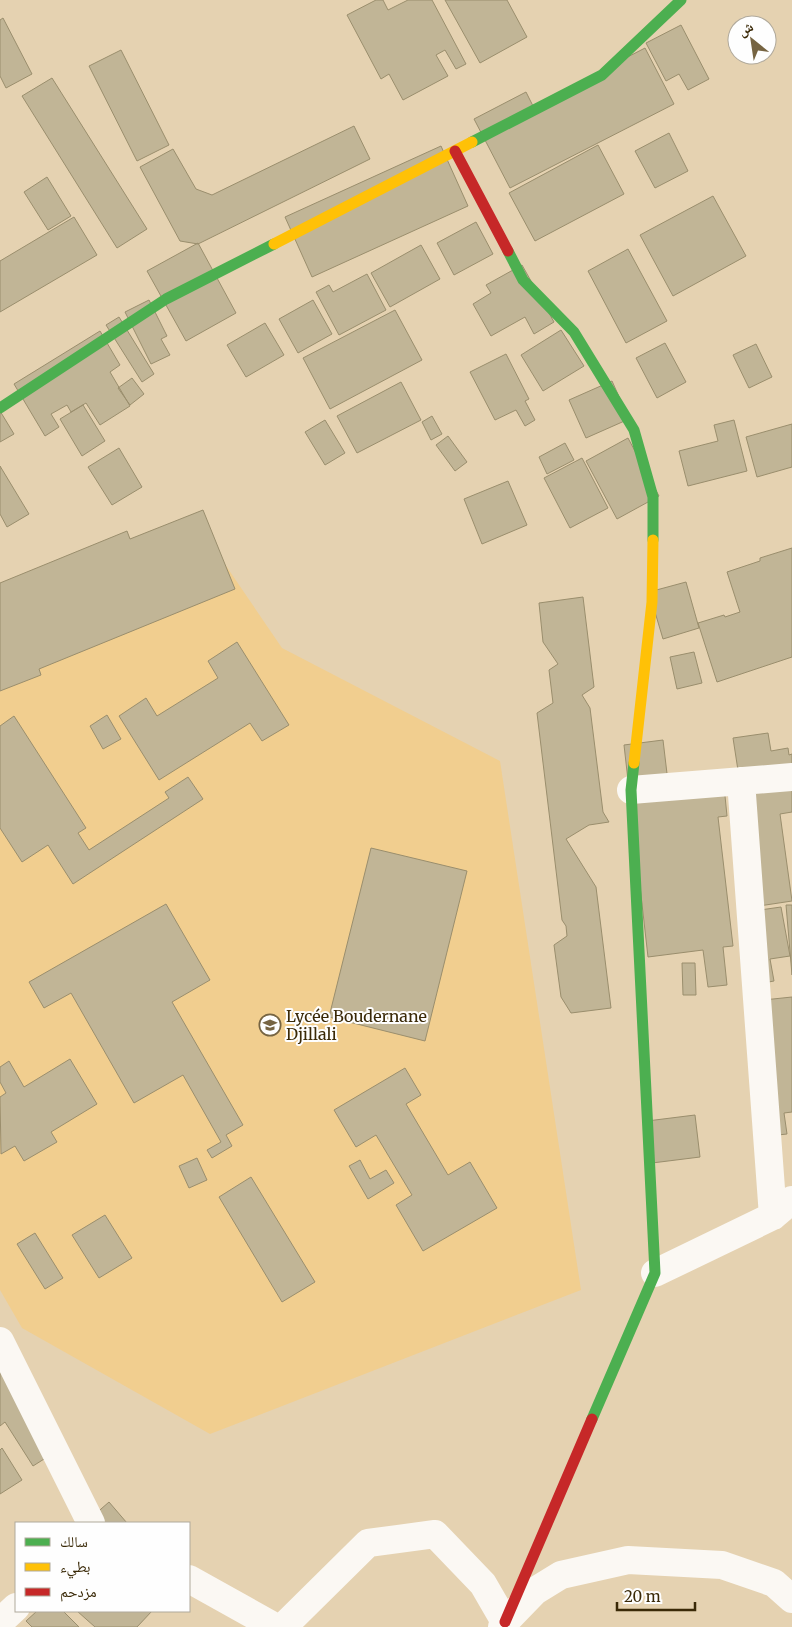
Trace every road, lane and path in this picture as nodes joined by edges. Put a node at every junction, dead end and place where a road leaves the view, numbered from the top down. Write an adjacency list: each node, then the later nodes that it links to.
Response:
1 (681, 0): 2 (street)
2 (455, 150): 3 (street); 6 (street)
3 (0, 408)
4 (792, 777): 5 (street)
5 (741, 782): 6 (street); 7 (street)
6 (631, 790): 8 (street)
7 (783, 1208): 8 (street)
8 (655, 1273): 15 (street)
9 (0, 1341): 10 (street)
10 (90, 1522)
11 (190, 1580): 16 (street)
12 (792, 1599): 15 (street)
13 (15, 1608): 14 (street)
14 (0, 1622)
15 (504, 1624): 17 (street)
16 (275, 1627)
17 (283, 1627)

